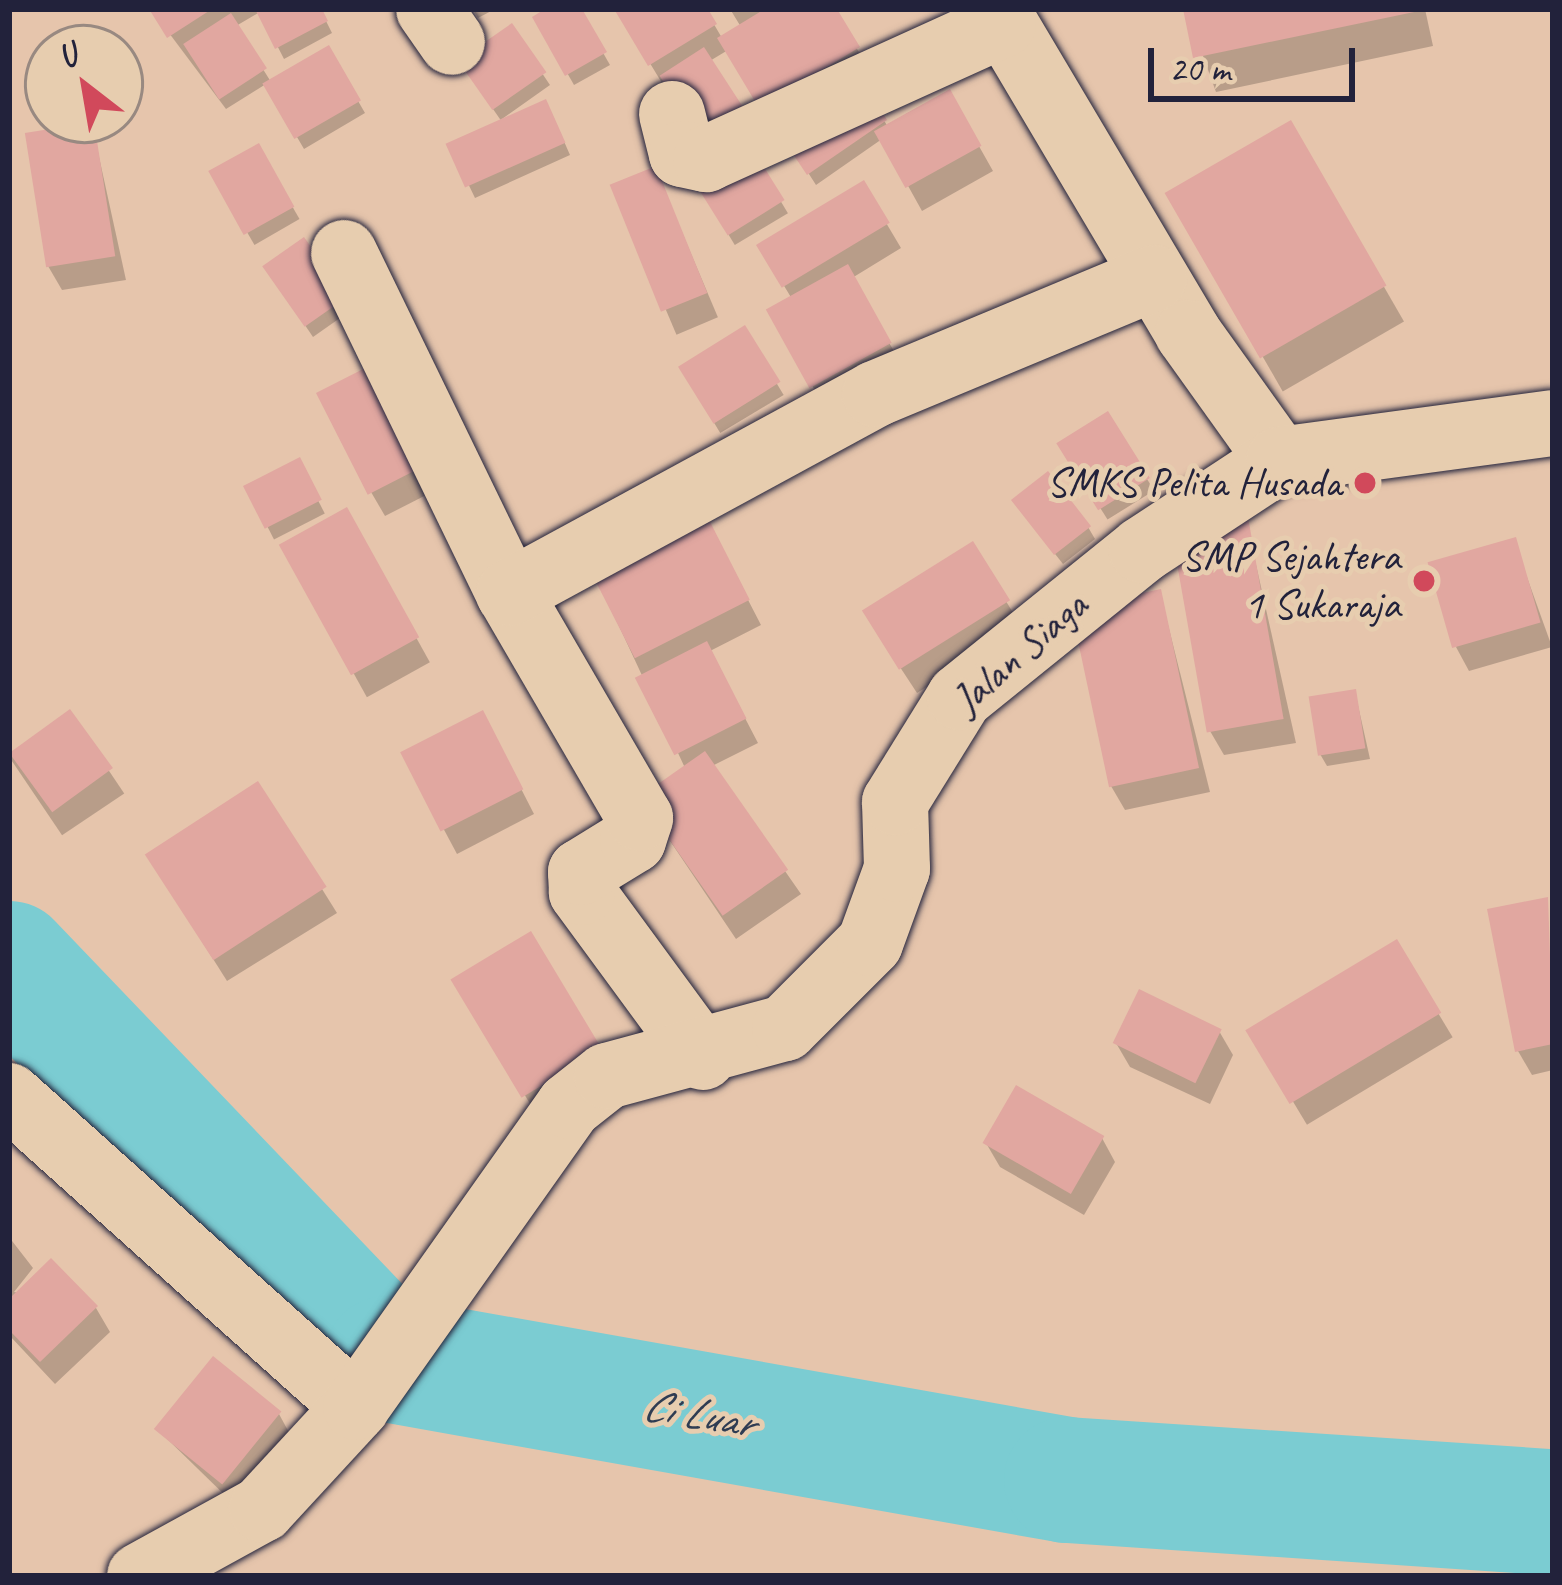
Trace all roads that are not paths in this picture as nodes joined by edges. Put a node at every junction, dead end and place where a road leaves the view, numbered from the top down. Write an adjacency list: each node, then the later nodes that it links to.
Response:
1 (999, 17): 2 (street); 4 (street)
2 (672, 114)
3 (344, 253): 7 (street)
4 (1154, 278): 6 (street); 7 (street)
5 (1553, 423): 6 (street, Jalan Siaga)
6 (1279, 460): 8 (street, Jalan Siaga)
7 (509, 592): 8 (street)
8 (703, 1057): 10 (street, Jalan Siaga)
9 (9, 1096): 10 (street)
10 (362, 1395): 11 (street, Jalan Siaga)
11 (140, 1576)

